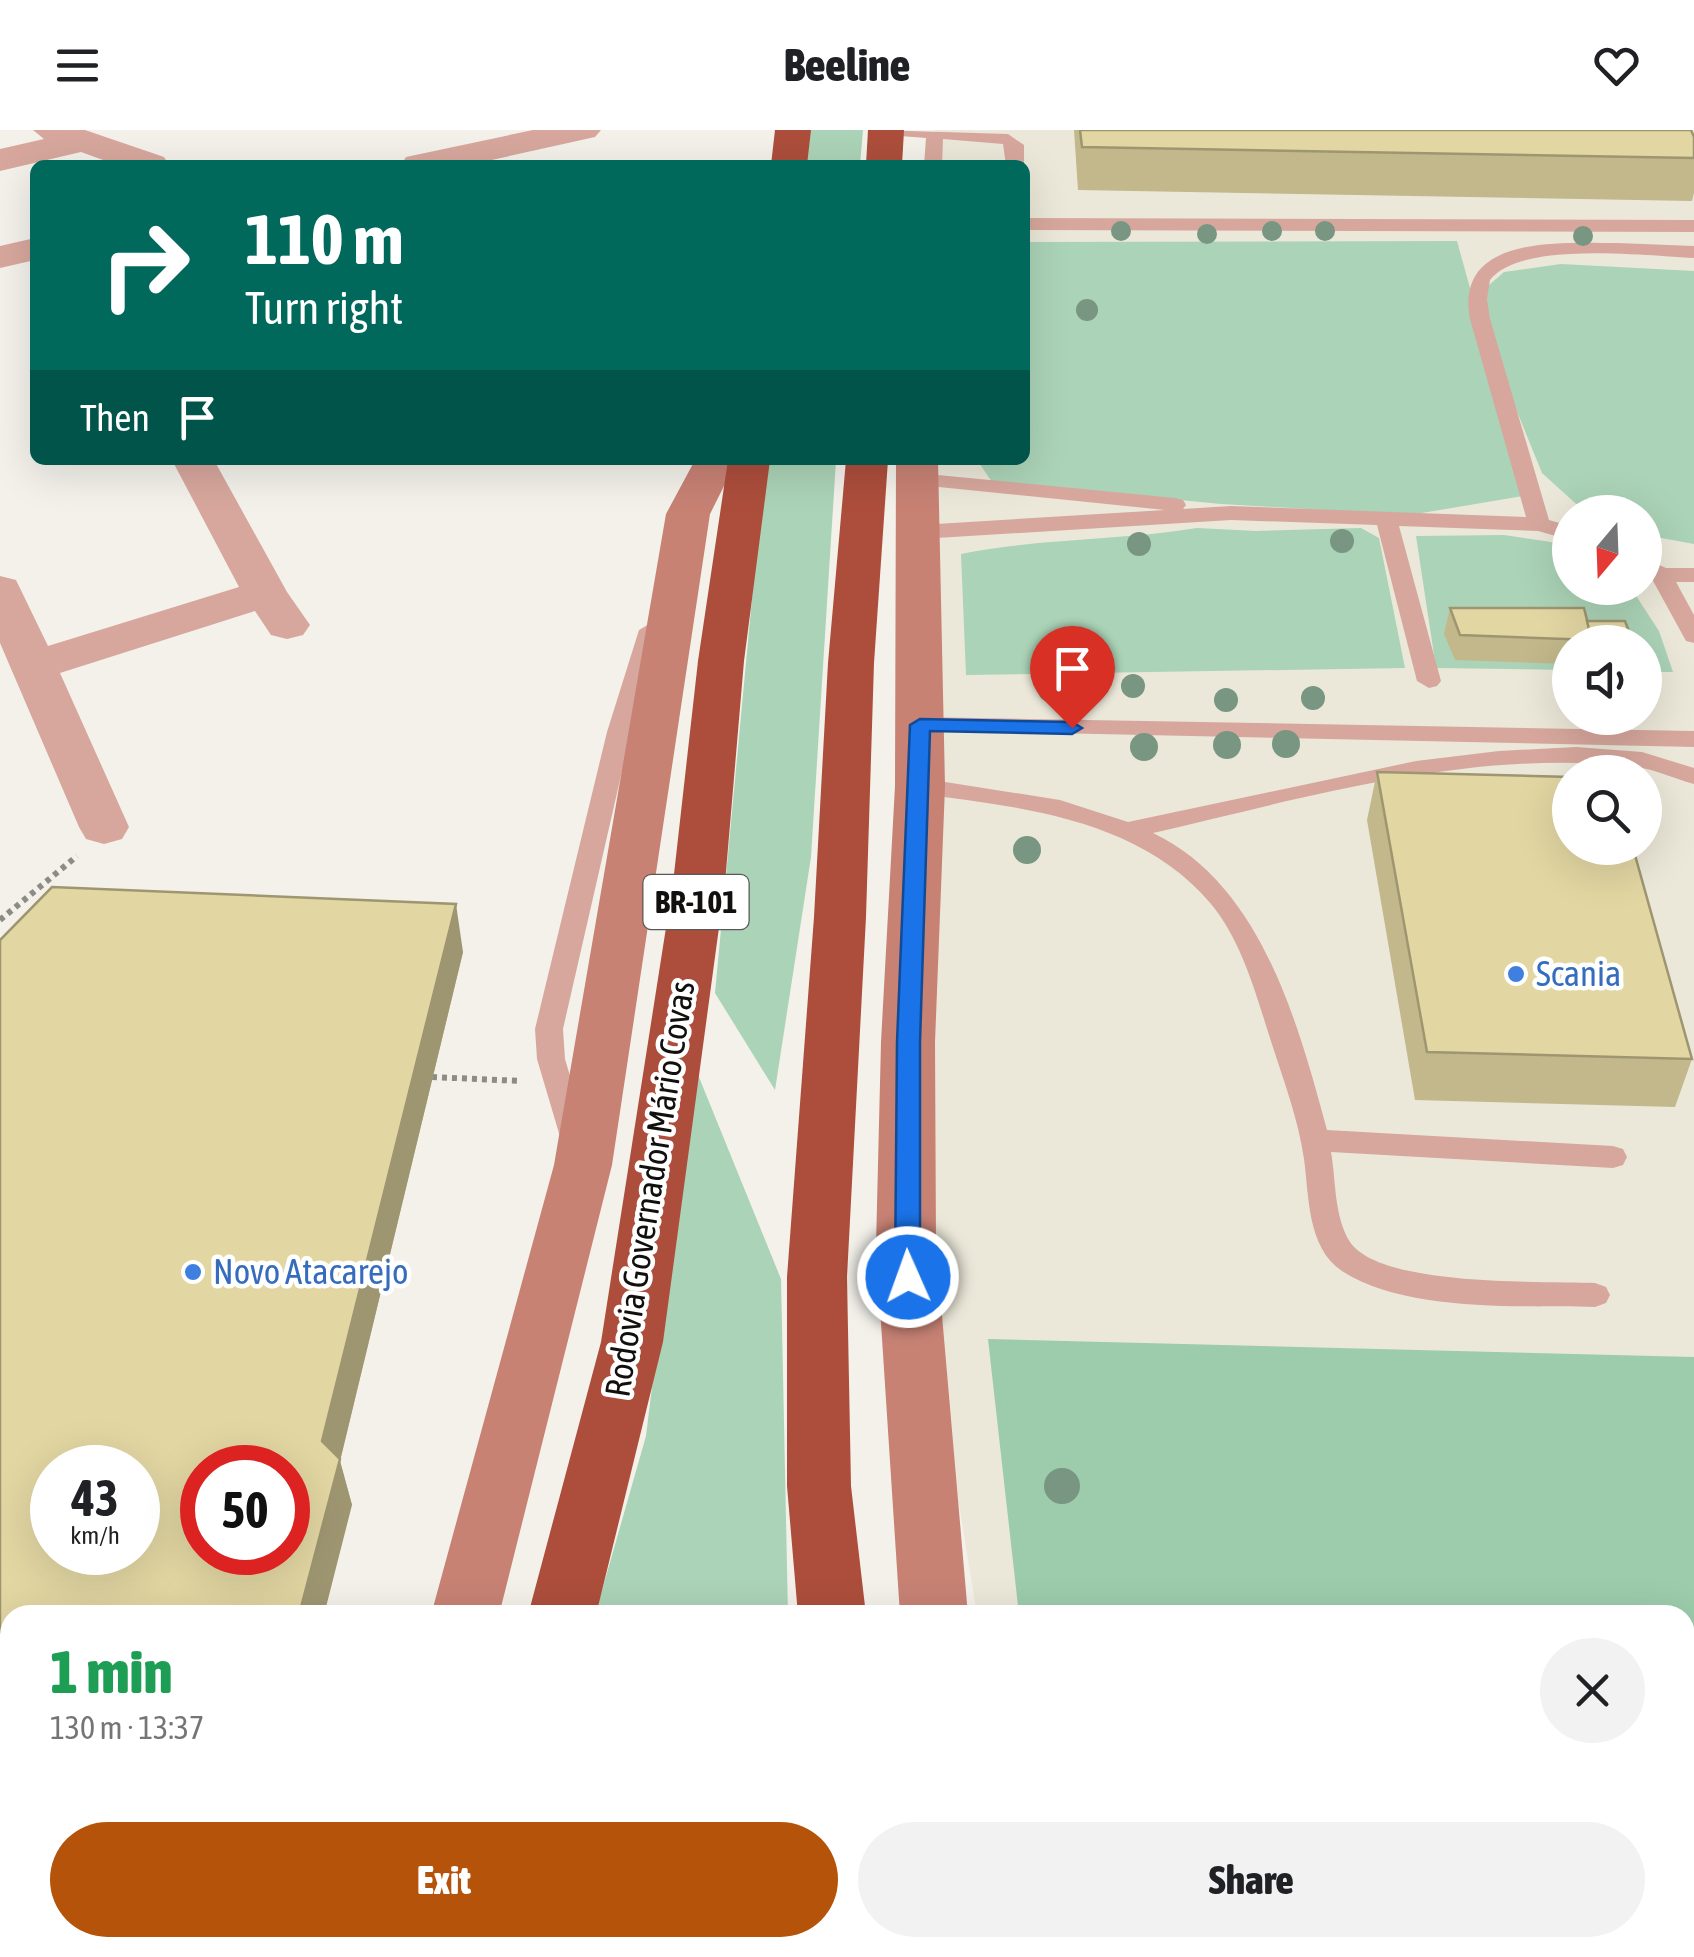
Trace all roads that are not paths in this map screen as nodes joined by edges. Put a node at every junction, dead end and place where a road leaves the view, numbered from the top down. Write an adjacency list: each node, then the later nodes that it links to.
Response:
1 (583, 130): 8 (street)
2 (793, 130): 9 (highway)
3 (886, 130): 4 (lane); 10 (highway)
4 (935, 134): 11 (lane); 12 (lane)
5 (66, 136): 6 (street); 7 (street)
6 (0, 160)
7 (136, 160)
8 (453, 160)
9 (790, 160)
10 (884, 160)
11 (934, 160)
12 (1015, 160)
13 (1030, 224): 14 (lane)
14 (1694, 226)
15 (30, 250): 17 (street)
16 (1694, 252): 25 (lane)
17 (0, 257)
18 (196, 465): 33 (street)
19 (713, 465): 23 (main road)
20 (749, 465): 45 (highway, Rodovia Governador Mário Covas / BR-101)
21 (905, 483): 22 (lane); 22 (lane); 34 (main road); 46 (highway)
22 (1231, 513): 24 (lane)
23 (688, 514): 42 (main road); 42 (lane)
24 (1386, 517): 25 (lane); 32 (lane)
25 (1539, 524): 26 (lane)
26 (1552, 528)
27 (1662, 571): 28 (lane)
28 (1694, 575)
29 (1662, 584): 31 (lane)
30 (0, 590): 33 (street)
31 (1694, 636)
32 (1429, 682)
33 (24, 685): 38 (street)
34 (920, 725): 35 (lane); 37 (main road)
35 (1694, 739)
36 (1694, 776): 39 (lane)
37 (920, 786): 39 (lane); 47 (main road)
38 (104, 827)
39 (1128, 830): 40 (lane)
40 (1315, 1140): 41 (lane); 43 (lane)
41 (1613, 1157)
42 (583, 1164): 44 (main road)
43 (1595, 1295)
44 (468, 1605)
45 (565, 1605)
46 (831, 1605)
47 (933, 1605)

